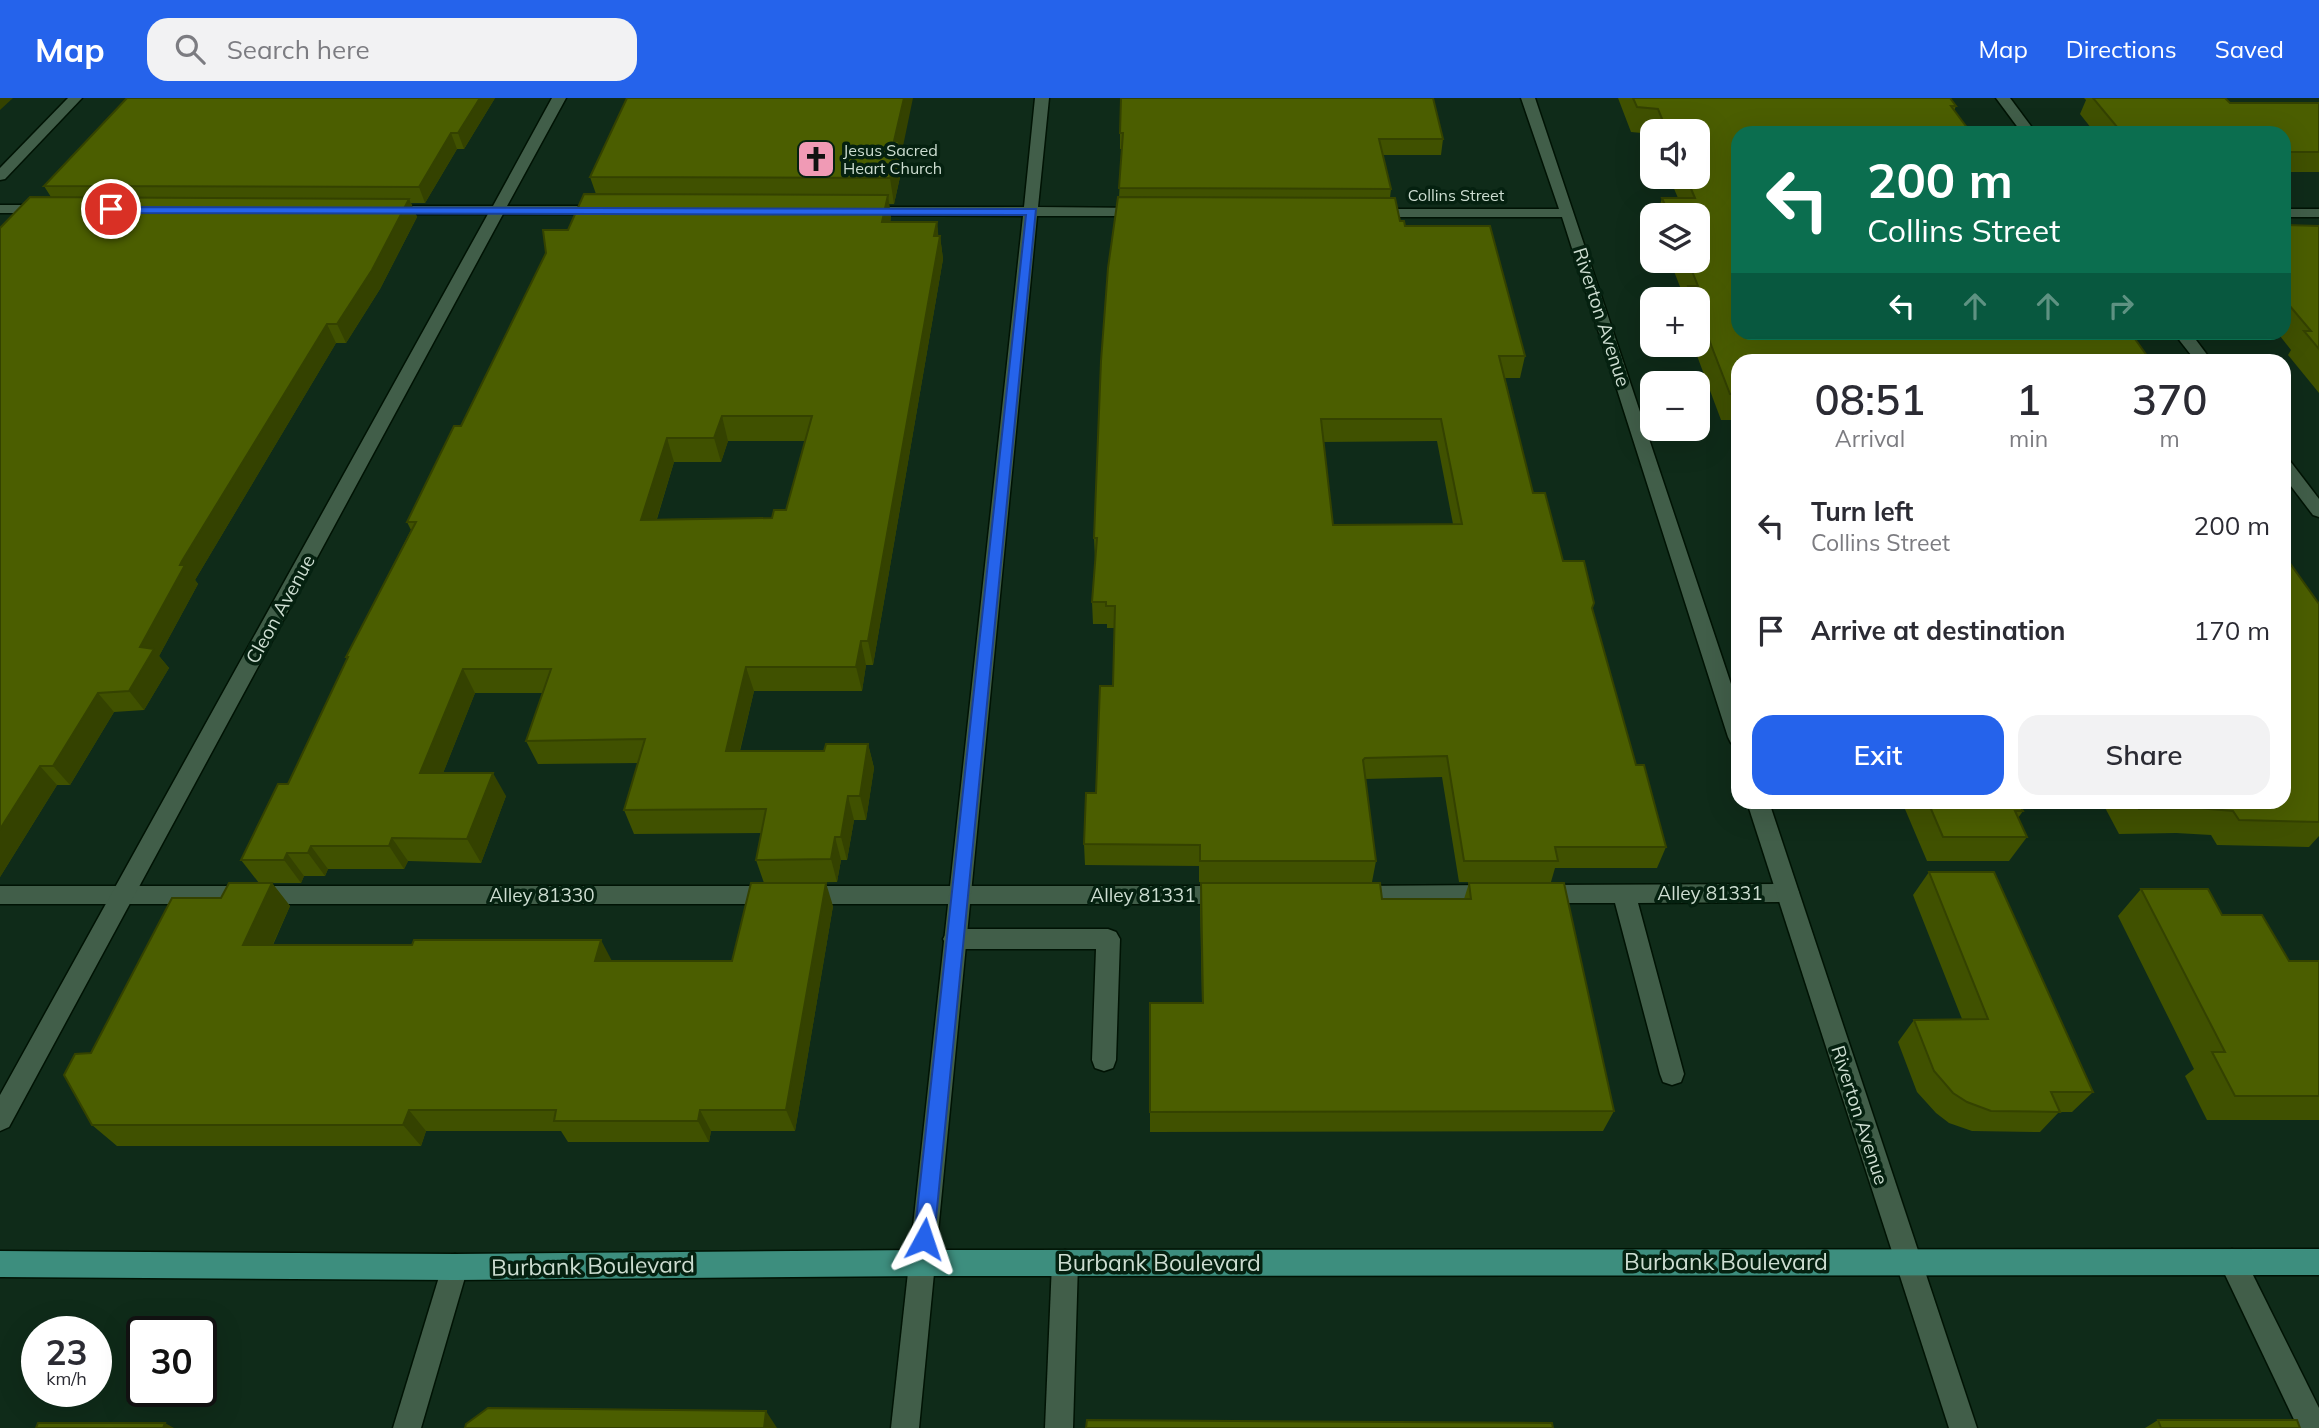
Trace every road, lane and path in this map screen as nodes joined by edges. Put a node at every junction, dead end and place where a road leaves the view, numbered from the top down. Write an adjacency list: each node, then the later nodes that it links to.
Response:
1 (75, 98): 7 (street)
2 (559, 98): 11 (street, Cleon Avenue)
3 (1042, 98): 14 (street)
4 (1528, 98): 17 (street, Riverton Avenue)
5 (2003, 98): 6 (street)
6 (2024, 126)
7 (0, 176)
8 (0, 209): 9 (street)
9 (69, 209)
10 (374, 210): 11 (street)
11 (498, 210): 12 (street); 27 (street, Cleon Avenue)
12 (621, 210)
13 (854, 211): 14 (street)
14 (1032, 212): 15 (street); 32 (street)
15 (1156, 212)
16 (1362, 212): 17 (street, Collins Street)
17 (1568, 213): 24 (street, Riverton Avenue)
18 (2291, 213): 19 (street)
19 (2319, 213)
20 (2187, 340): 21 (street)
21 (2198, 354)
22 (2291, 475): 23 (street)
23 (2319, 511)
24 (1731, 715)
25 (1760, 809): 26 (street, Riverton Avenue)
26 (1788, 893): 28 (street, Alley 81331); 37 (street, Riverton Avenue)
27 (124, 894): 29 (street, Alley 81330); 32 (street, Alley 81330); 36 (street, Cleon Avenue)
28 (1624, 894): 31 (street, Alley 81331); 35 (street)
29 (0, 895)
30 (1250, 895): 32 (street, Alley 81331)
31 (1333, 895)
32 (959, 896): 33 (street)
33 (955, 939): 34 (street); 40 (street)
34 (1104, 1060)
35 (1672, 1074)
36 (0, 1119)
37 (1907, 1261): 38 (main road, Burbank Boulevard); 41 (main road, Burbank Boulevard); 48 (street, Riverton Avenue)
38 (2232, 1262): 39 (main road, Burbank Boulevard); 44 (street)
39 (2319, 1262)
40 (922, 1263): 41 (main road, Burbank Boulevard); 43 (main road, Burbank Boulevard); 46 (street)
41 (1065, 1263): 47 (street)
42 (0, 1264): 43 (main road, Burbank Boulevard)
43 (455, 1267): 45 (street)
44 (2310, 1421)
45 (407, 1428)
46 (905, 1428)
47 (1059, 1428)
48 (1963, 1428)

